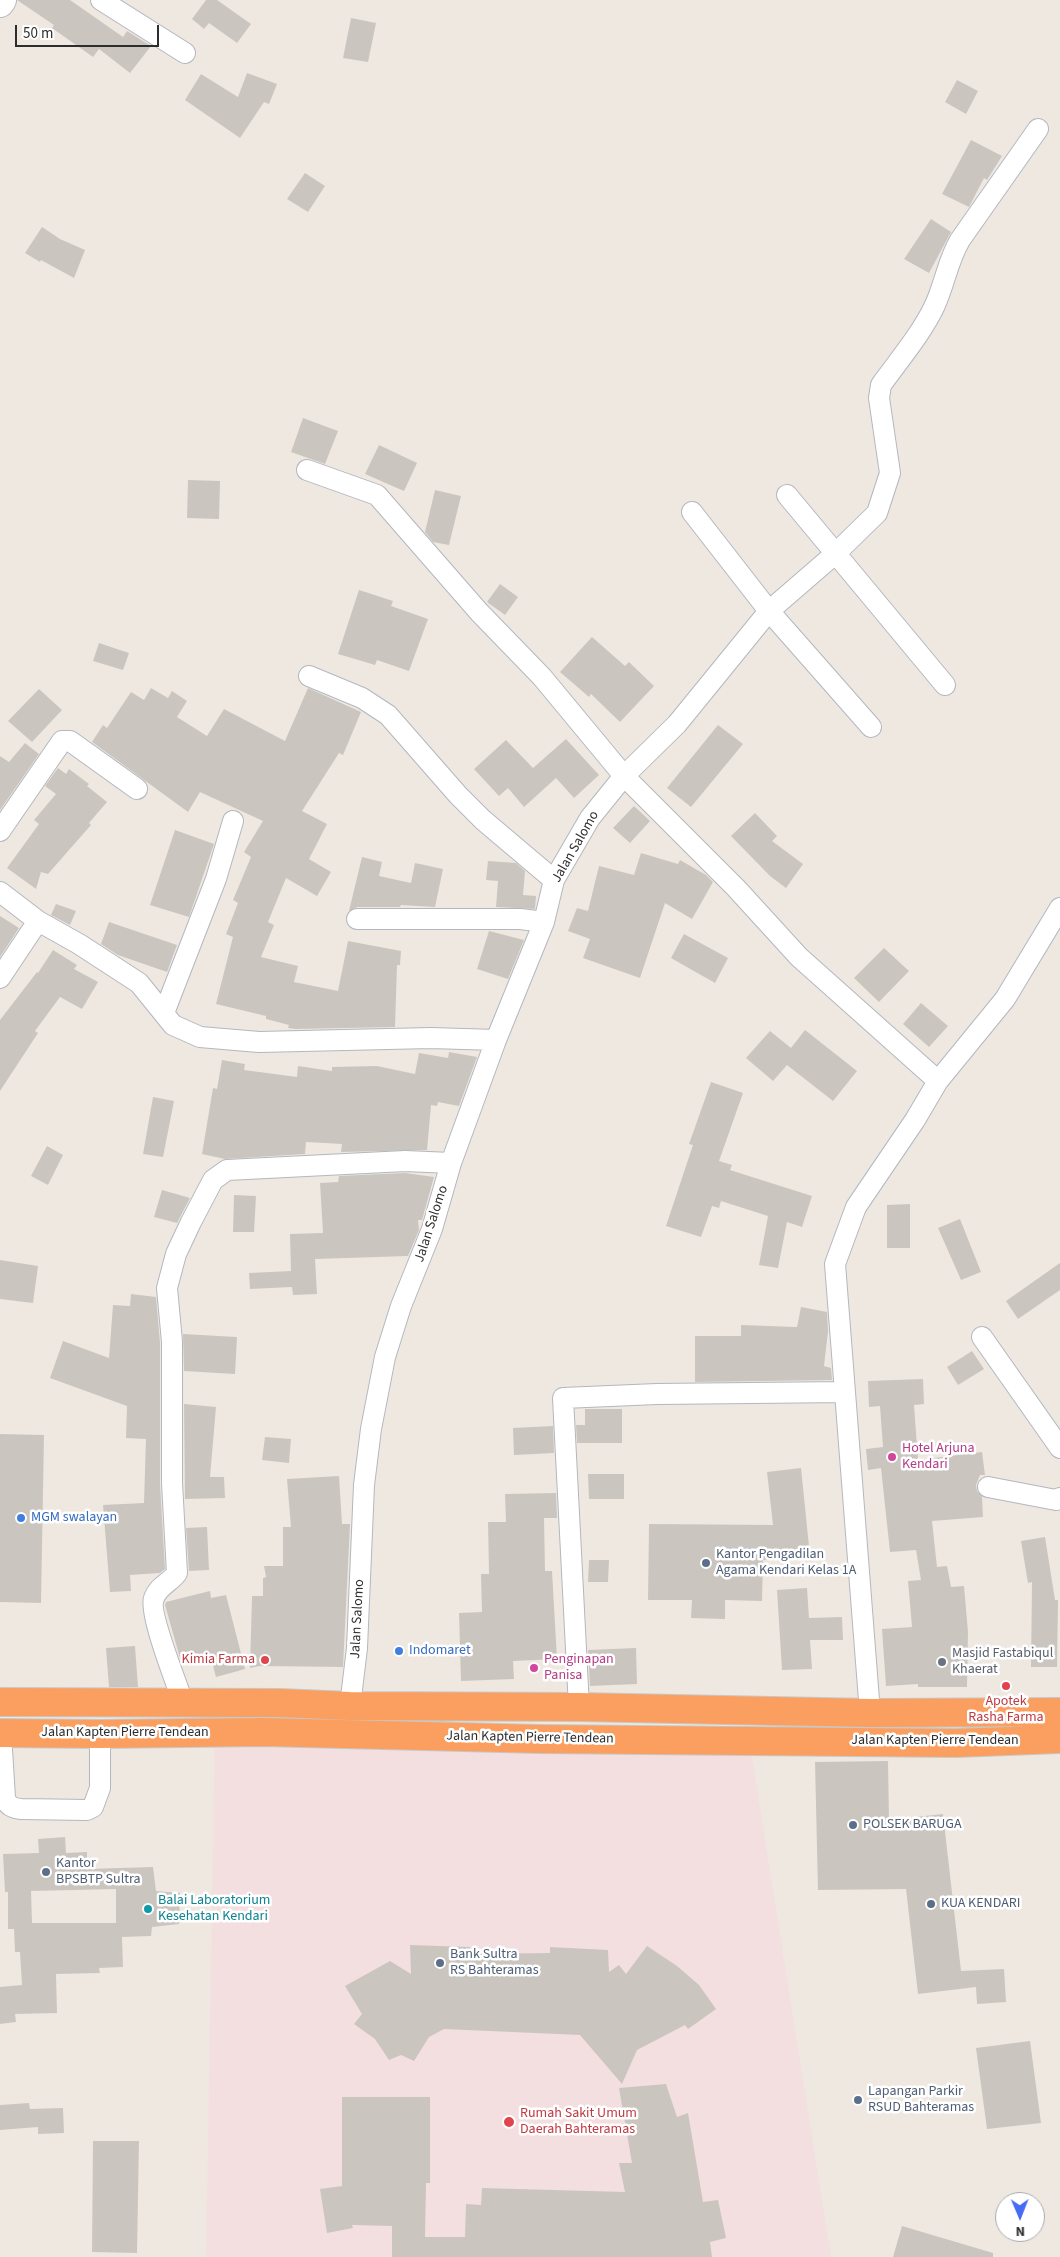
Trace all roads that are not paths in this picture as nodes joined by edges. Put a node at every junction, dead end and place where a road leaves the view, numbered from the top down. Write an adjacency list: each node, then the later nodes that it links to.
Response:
1 (2, 0): 3 (main road)
2 (101, 0): 4 (street)
3 (0, 3)
4 (185, 52)
5 (1038, 129): 9 (street, Jalan Salomo)
6 (308, 470): 14 (street)
7 (787, 495): 9 (street)
8 (692, 512): 10 (street)
9 (836, 553): 10 (street, Jalan Salomo); 12 (street)
10 (769, 611): 13 (street); 14 (street, Jalan Salomo)
11 (309, 676): 18 (street)
12 (945, 685)
13 (870, 726)
14 (624, 776): 18 (street, Jalan Salomo); 27 (street)
15 (137, 789): 17 (street)
16 (233, 821): 25 (street)
17 (0, 831)
18 (554, 880): 23 (street, Jalan Salomo)
19 (0, 892): 22 (street)
20 (1060, 908): 27 (street)
21 (357, 919): 23 (street)
22 (38, 921): 24 (street); 25 (street)
23 (544, 922): 26 (street, Jalan Salomo)
24 (0, 978)
25 (164, 1013): 26 (street)
26 (496, 1040): 28 (street, Jalan Salomo)
27 (938, 1081): 30 (street)
28 (451, 1163): 35 (street); 37 (street, Jalan Salomo)
29 (982, 1337): 31 (street)
30 (845, 1392): 38 (street); 41 (street)
31 (1060, 1448)
32 (988, 1487): 33 (street)
33 (1060, 1498)
34 (0, 1702): 35 (highway, Jalan Kapten Pierre Tendean)
35 (183, 1702): 36 (highway, Jalan Kapten Pierre Tendean)
36 (262, 1703): 37 (highway, Jalan Kapten Pierre Tendean); 42 (highway)
37 (350, 1706): 38 (highway, Jalan Kapten Pierre Tendean)
38 (579, 1707): 39 (highway, Jalan Kapten Pierre Tendean)
39 (712, 1709): 41 (highway, Jalan Kapten Pierre Tendean); 46 (highway)
40 (1060, 1712): 41 (highway, Jalan Kapten Pierre Tendean)
41 (870, 1713)
42 (264, 1732): 44 (highway, Jalan Kapten Pierre Tendean); 46 (highway, Jalan Kapten Pierre Tendean)
43 (1, 1733): 44 (highway, Jalan Kapten Pierre Tendean); 44 (street)
44 (100, 1734)
45 (1060, 1739): 46 (highway, Jalan Kapten Pierre Tendean)
46 (716, 1741)

